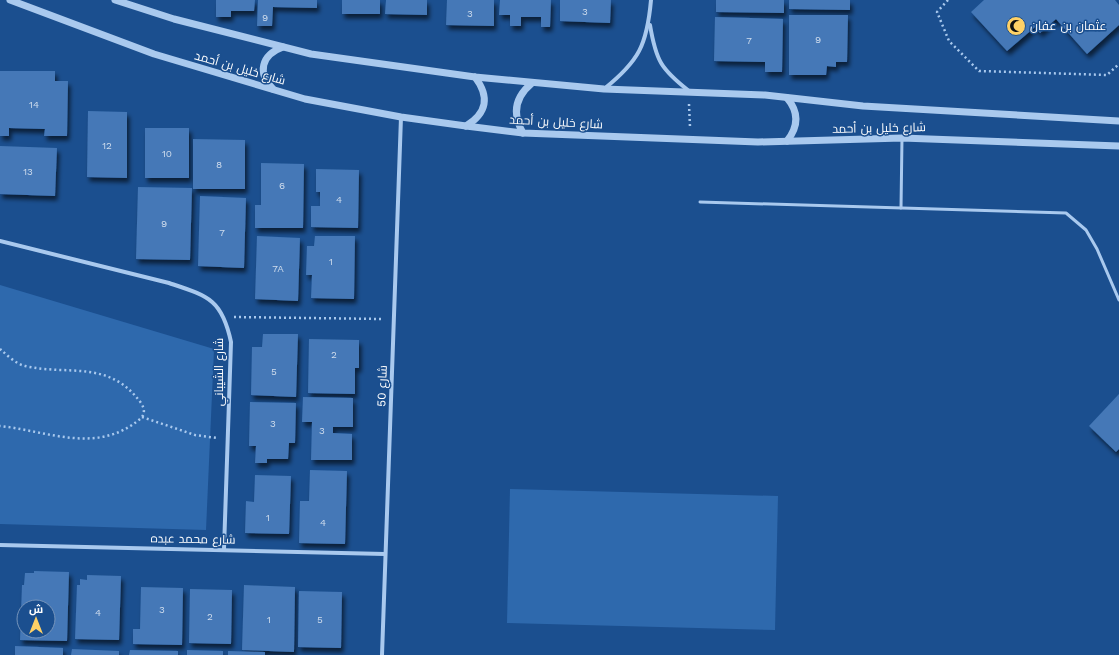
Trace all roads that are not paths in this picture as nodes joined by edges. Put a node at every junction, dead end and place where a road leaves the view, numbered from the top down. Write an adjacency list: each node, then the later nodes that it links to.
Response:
1 (10, 0): 8 (street, شارع خليل بن أحمد)
2 (115, 0): 5 (street, شارع خليل بن أحمد)
3 (651, 0): 4 (street)
4 (649, 23): 9 (street); 10 (street)
5 (283, 47): 6 (street, شارع خليل بن أحمد); 8 (street)
6 (475, 77): 7 (street, شارع خليل بن أحمد); 14 (street)
7 (532, 83): 9 (street, شارع خليل بن أحمد); 15 (street)
8 (273, 89): 12 (street, شارع خليل بن أحمد)
9 (604, 89): 10 (street, شارع خليل بن أحمد)
10 (689, 91): 11 (street, شارع خليل بن أحمد)
11 (787, 98): 13 (street, شارع خليل بن أحمد); 17 (street)
12 (401, 117): 14 (street, شارع خليل بن أحمد); 25 (street, شارع 50)
13 (1119, 121)
14 (466, 126): 15 (street, شارع خليل بن أحمد)
15 (523, 133): 17 (street, شارع خليل بن أحمد)
16 (902, 138): 17 (street, شارع خليل بن أحمد); 18 (street, شارع خليل بن أحمد); 20 (lane)
17 (787, 141)
18 (1119, 146)
19 (700, 202): 20 (lane)
20 (901, 208): 22 (lane)
21 (0, 241): 24 (street, شارع الشيباني)
22 (1119, 300)
23 (0, 545): 24 (street, شارع محمد عبده)
24 (224, 549): 25 (street, شارع محمد عبده)
25 (385, 554): 26 (street, شارع 50)
26 (382, 655)

